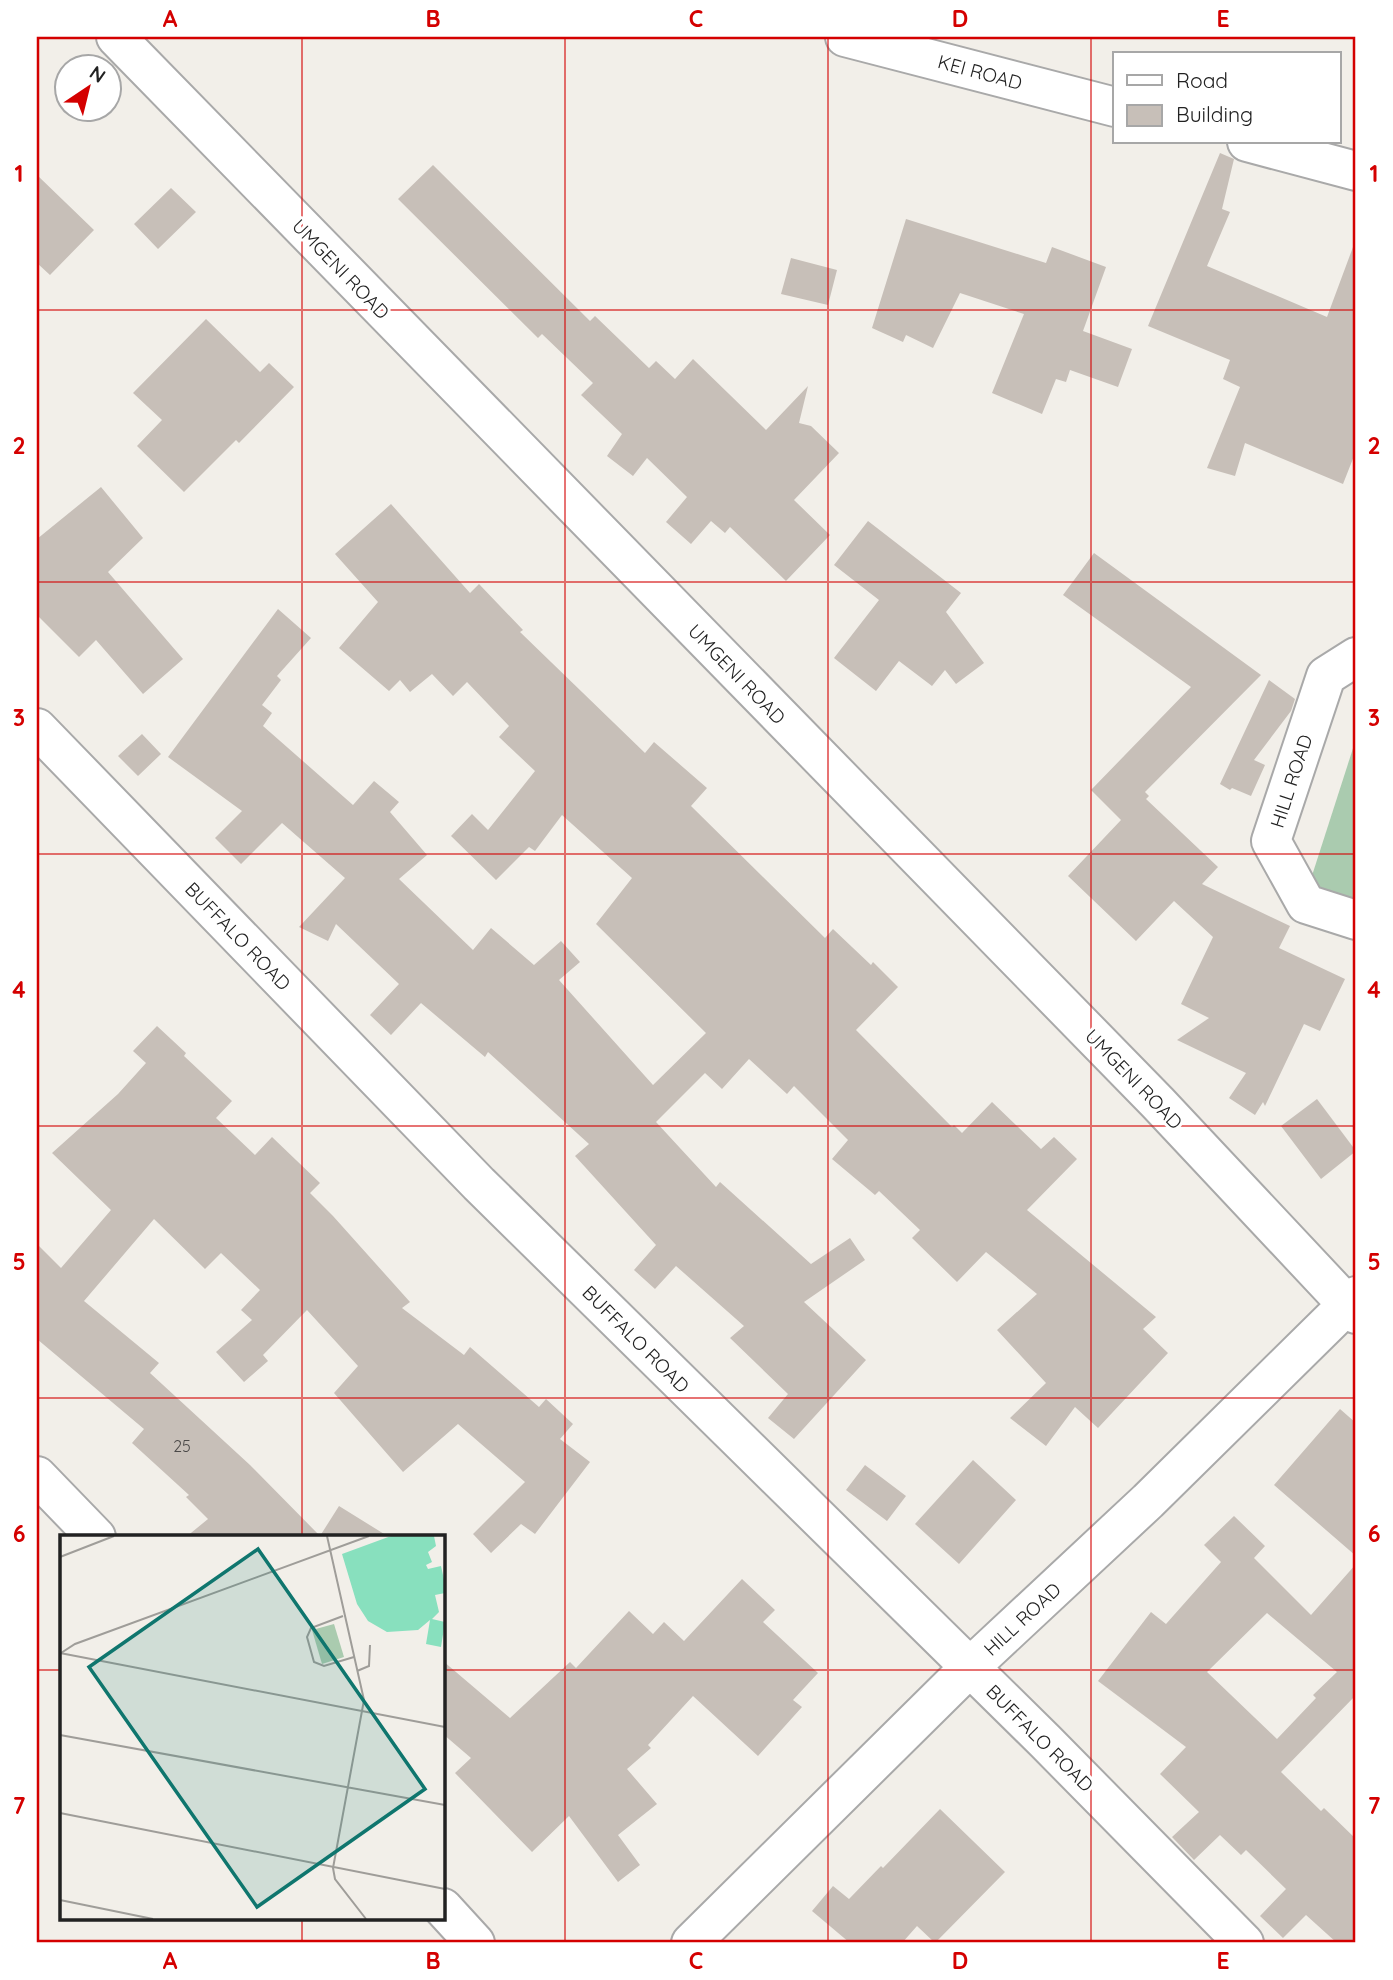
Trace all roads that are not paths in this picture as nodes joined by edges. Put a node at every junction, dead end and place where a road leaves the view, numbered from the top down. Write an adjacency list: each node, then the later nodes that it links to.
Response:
1 (116, 37): 9 (street, UMGENI ROAD)
2 (845, 37): 3 (street, KEI ROAD)
3 (1113, 106)
4 (1255, 144): 5 (street)
5 (1356, 171)
6 (1356, 657): 8 (street, HILL ROAD)
7 (37, 728): 12 (street, BUFFALO ROAD)
8 (1356, 920)
9 (1353, 1305): 12 (street, HILL ROAD)
10 (37, 1476): 11 (street)
11 (94, 1535)
12 (970, 1668): 15 (street, HILL ROAD); 16 (street, BUFFALO ROAD)
13 (444, 1909): 14 (street)
14 (475, 1943)
15 (691, 1943)
16 (1244, 1943)

